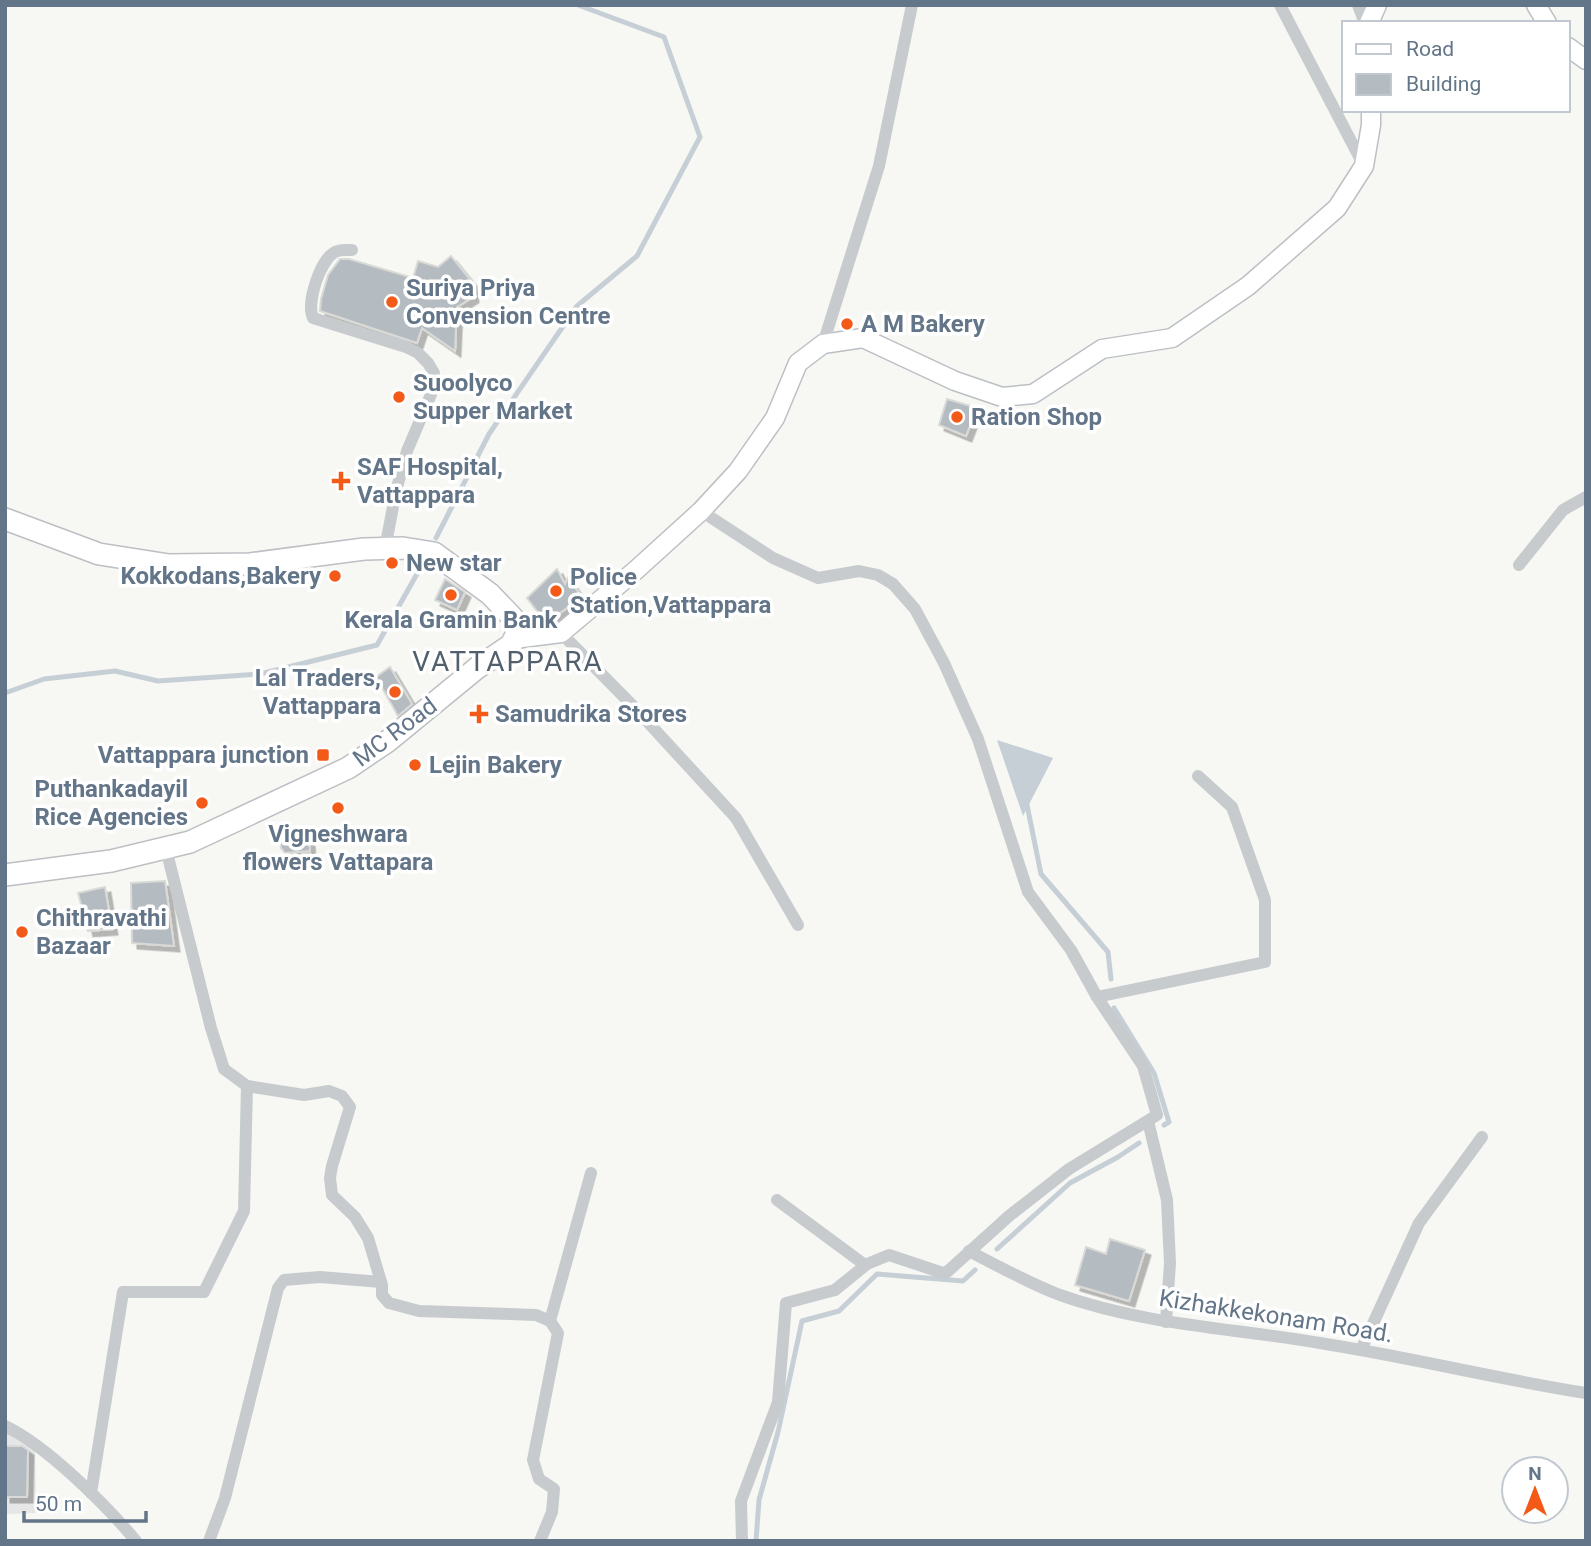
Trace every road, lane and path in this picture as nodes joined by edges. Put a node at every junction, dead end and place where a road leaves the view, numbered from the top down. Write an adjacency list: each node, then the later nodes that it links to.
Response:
1 (912, 5): 14 (street)
2 (1280, 5): 12 (street)
3 (1358, 5): 6 (street)
4 (1377, 5): 7 (main road)
5 (1536, 5): 8 (main road)
6 (1366, 21)
7 (1368, 21)
8 (1546, 21)
9 (1570, 48): 10 (main road)
10 (1586, 60)
11 (1371, 112): 12 (main road)
12 (1364, 166): 14 (main road)
13 (352, 250): 18 (street)
14 (823, 344): 16 (main road)
15 (1586, 497): 19 (street)
16 (701, 511): 20 (main road); 26 (street)
17 (5, 519): 18 (main road)
18 (385, 549): 21 (main road)
19 (1519, 565)
20 (561, 633): 21 (main road); 25 (street)
21 (514, 639): 23 (main road, MC Road)
22 (1198, 776): 26 (street)
23 (166, 849): 24 (main road, MC Road); 27 (street)
24 (5, 875)
25 (798, 925)
26 (1097, 997): 28 (street)
27 (247, 1086): 34 (street); 40 (street)
28 (1149, 1121): 32 (street); 36 (street)
29 (1482, 1137): 37 (street)
30 (591, 1173): 35 (street)
31 (777, 1200): 33 (street)
32 (969, 1251): 33 (street); 36 (street, Kizhakkekonam Road.)
33 (865, 1265): 44 (street)
34 (381, 1282): 35 (street); 42 (street)
35 (550, 1321): 43 (street)
36 (1166, 1322): 37 (street, Kizhakkekonam Road.)
37 (1361, 1350): 38 (street, Kizhakkekonam Road.)
38 (1586, 1393)
39 (5, 1426): 40 (street)
40 (91, 1493): 41 (street)
41 (136, 1541)
42 (209, 1541)
43 (540, 1541)
44 (742, 1541)

